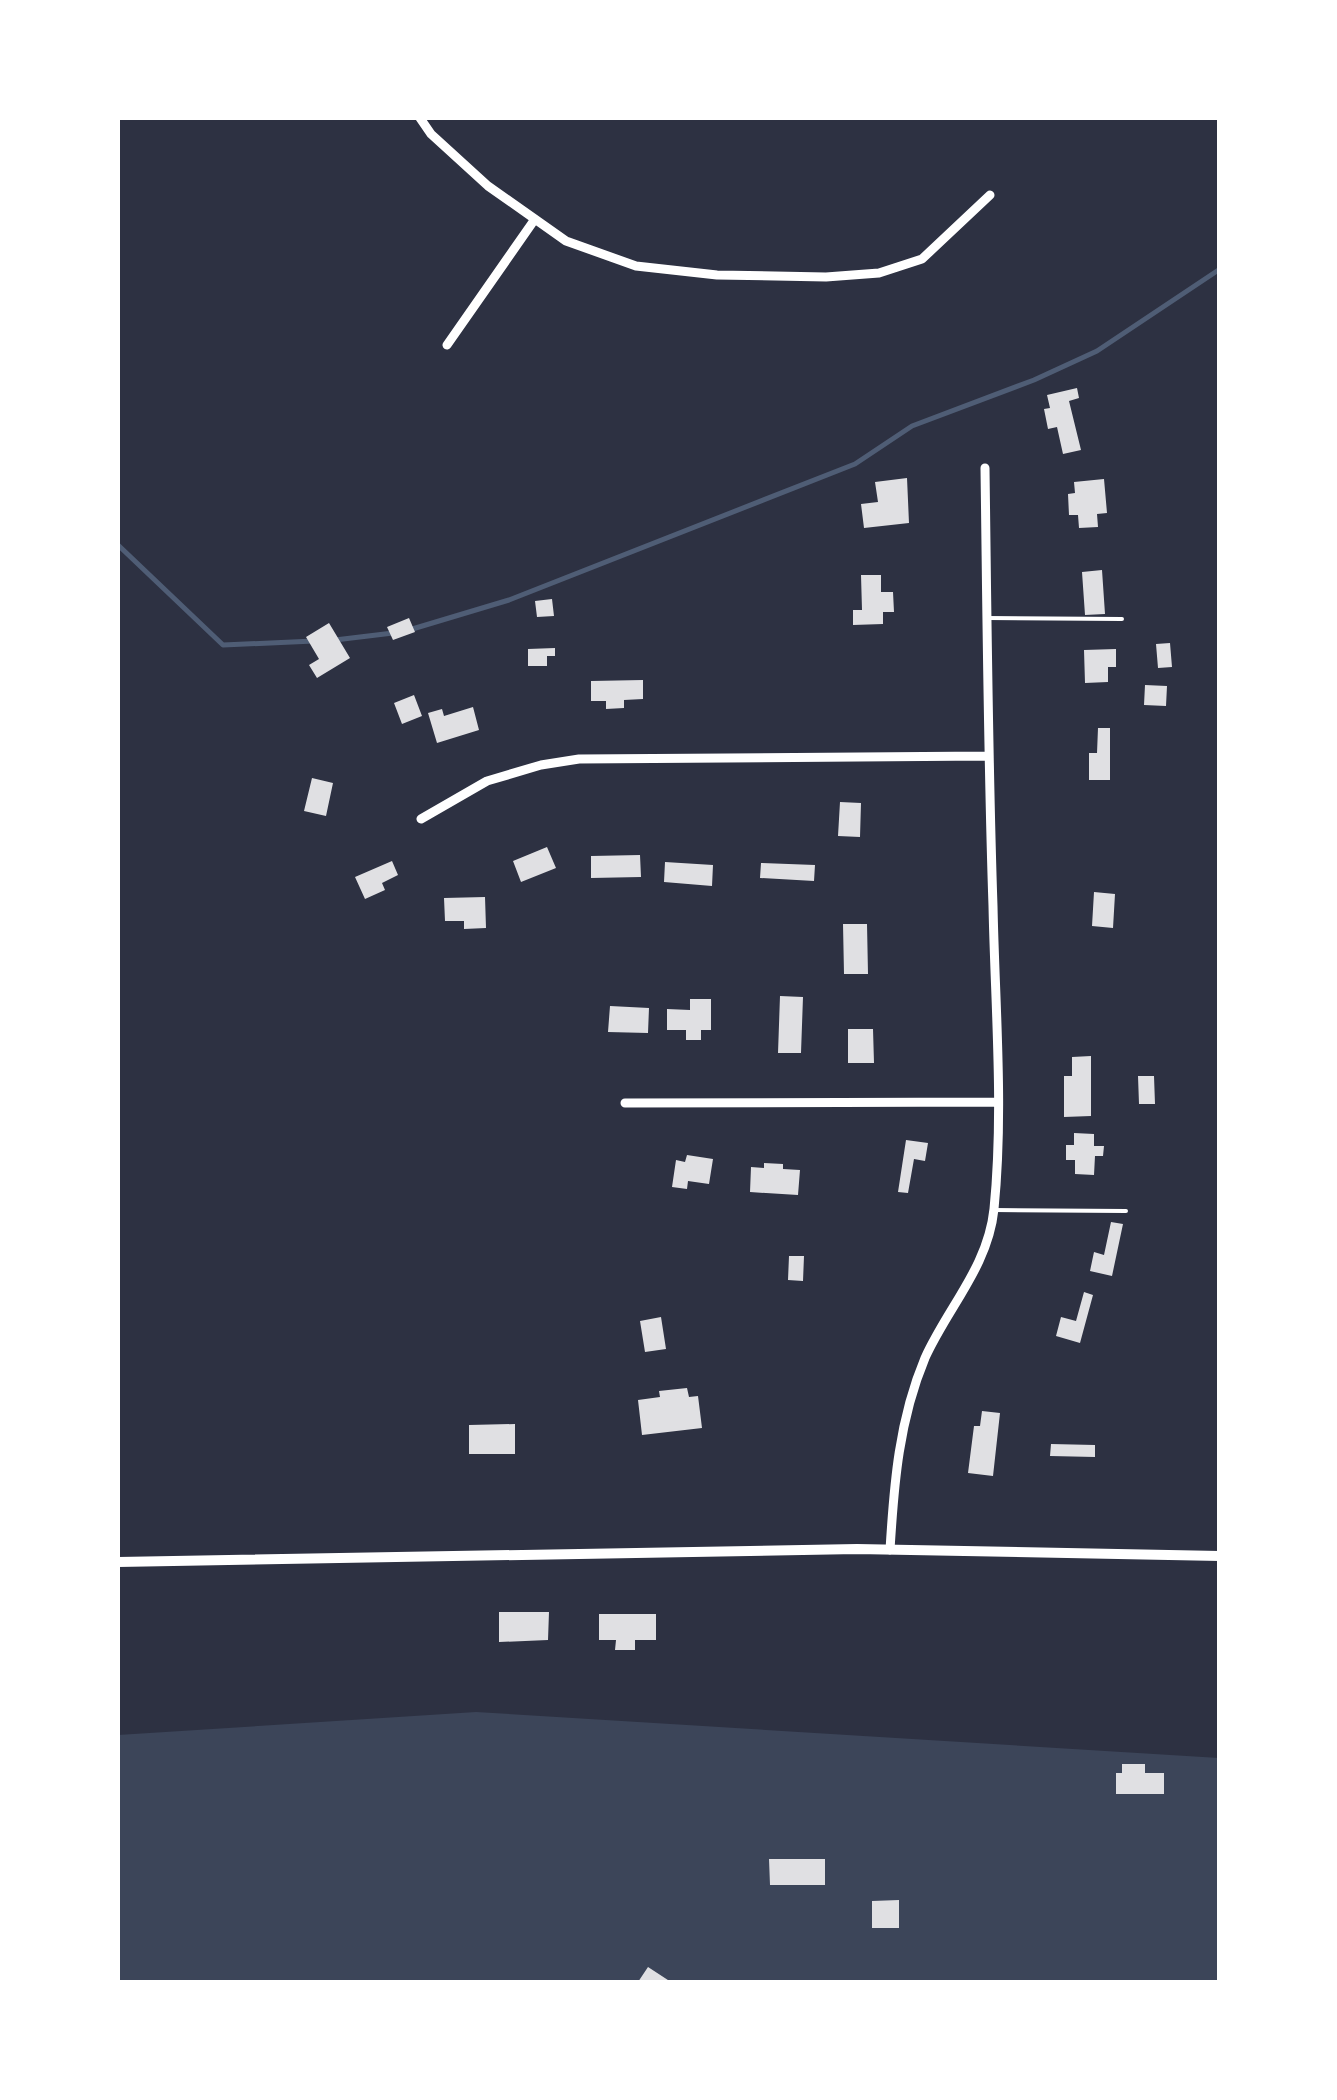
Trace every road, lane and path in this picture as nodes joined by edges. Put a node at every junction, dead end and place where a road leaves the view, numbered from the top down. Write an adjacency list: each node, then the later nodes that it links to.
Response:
1 (420, 118): 3 (street)
2 (990, 195): 3 (street)
3 (535, 218): 4 (street)
4 (447, 346)
5 (985, 468): 6 (street)
6 (987, 618): 7 (lane); 8 (street)
7 (1122, 619)
8 (988, 756): 9 (street); 10 (street)
9 (421, 819)
10 (998, 1102): 11 (street); 12 (street)
11 (624, 1104)
12 (994, 1210): 13 (lane); 14 (street)
13 (1126, 1211)
14 (890, 1550): 15 (street); 16 (street)
15 (1220, 1556)
16 (118, 1562)

